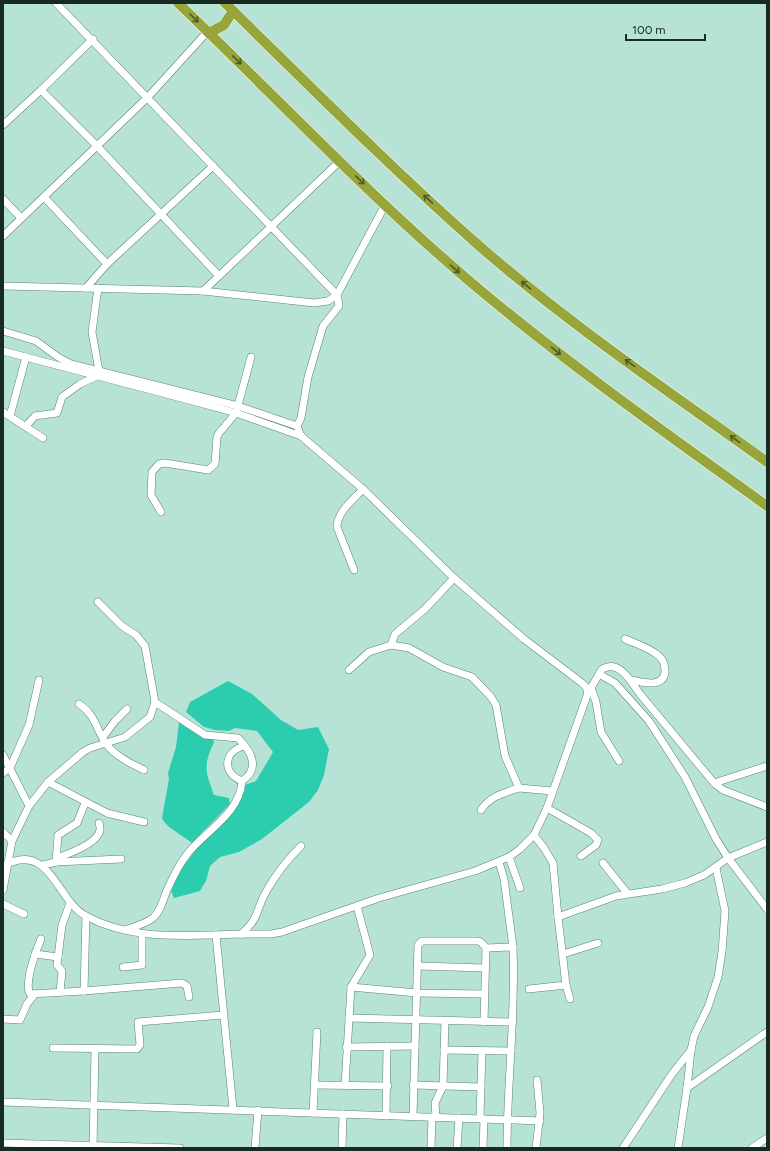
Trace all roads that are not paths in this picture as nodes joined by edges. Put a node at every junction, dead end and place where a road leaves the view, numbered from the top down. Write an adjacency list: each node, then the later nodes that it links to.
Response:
1 (56, 3): 6 (street)
2 (178, 3): 5 (highway, one-way to 5)
3 (225, 3): 4 (highway)
4 (233, 11): 5 (highway); 39 (highway, one-way to 4)
5 (209, 32): 8 (street); 11 (highway, one-way to 11)
6 (93, 39): 7 (street); 8 (street)
7 (41, 90): 9 (street); 10 (street)
8 (148, 97): 10 (street); 12 (street)
9 (3, 125)
10 (97, 146): 13 (street); 16 (street)
11 (340, 161): 15 (highway, one-way to 15); 18 (street)
12 (213, 166): 16 (street); 18 (street)
13 (44, 197): 17 (street); 20 (street)
14 (3, 199): 17 (street)
15 (385, 205): 26 (street); 41 (highway, one-way to 41)
16 (160, 214): 20 (street); 21 (street)
17 (21, 218): 19 (street)
18 (271, 226): 21 (street); 26 (street)
19 (3, 236)
20 (108, 264): 23 (street)
21 (219, 276): 25 (street)
22 (3, 286): 23 (street)
23 (86, 288): 24 (street)
24 (98, 288): 25 (street); 31 (street)
25 (203, 291): 26 (street)
26 (337, 295): 36 (street)
27 (3, 331): 31 (street)
28 (3, 351): 29 (street)
29 (26, 357): 31 (street); 34 (street)
30 (251, 357): 32 (street)
31 (98, 374): 32 (street); 35 (street)
32 (237, 410): 36 (street); 37 (street); 42 (street)
33 (3, 412): 34 (street)
34 (10, 416): 35 (street)
35 (26, 426): 38 (street)
36 (297, 426): 37 (street)
37 (301, 436): 40 (street)
38 (44, 438)
39 (767, 462)
40 (363, 489): 43 (street); 44 (street)
41 (767, 506)
42 (161, 512)
43 (354, 570)
44 (454, 578): 47 (street); 52 (street)
45 (98, 602): 53 (street)
46 (625, 639): 51 (street)
47 (391, 645): 48 (street); 67 (street)
48 (349, 670)
49 (599, 674): 51 (street); 52 (street); 83 (street)
50 (39, 680): 61 (street)
51 (631, 680): 66 (street)
52 (590, 690): 59 (street); 68 (street)
53 (155, 702): 56 (street); 57 (street)
54 (79, 704): 56 (street)
55 (127, 709): 56 (street)
56 (104, 740): 62 (street); 65 (street)
57 (244, 746): 64 (street); 64 (street)
58 (3, 755): 61 (street)
59 (619, 761)
60 (767, 766): 66 (street)
61 (10, 768): 63 (street); 70 (street)
62 (144, 770)
63 (3, 773)
64 (242, 781): 101 (street)
65 (48, 782): 69 (street); 70 (street)
66 (714, 783): 71 (street)
67 (519, 788): 68 (street); 73 (street)
68 (552, 791): 72 (street)
69 (85, 803): 74 (street); 85 (street)
70 (29, 806): 78 (street)
71 (767, 807)
72 (547, 808): 77 (street); 81 (street)
73 (482, 810)
74 (144, 822)
75 (99, 823): 85 (street)
76 (3, 832): 78 (street)
77 (534, 835): 82 (street); 100 (street)
78 (12, 841): 88 (street)
79 (767, 842): 83 (street)
80 (301, 846): 104 (street)
81 (581, 856)
82 (509, 857): 86 (street); 91 (street)
83 (728, 858): 90 (street); 96 (street)
84 (121, 859): 85 (street)
85 (57, 860): 89 (street)
86 (499, 862): 97 (street); 107 (street)
87 (603, 863): 93 (street)
88 (6, 864): 89 (street); 92 (street)
89 (43, 866): 94 (street)
90 (716, 868): 93 (street); 140 (street)
91 (520, 888)
92 (3, 890)
93 (627, 893): 100 (street)
94 (70, 903): 99 (street); 111 (street)
95 (3, 904): 98 (street)
96 (766, 904)
97 (357, 906): 104 (street); 116 (street)
98 (24, 914)
99 (86, 916): 101 (street); 118 (street)
100 (558, 916): 110 (street)
101 (125, 930): 102 (street)
102 (142, 934): 103 (street); 113 (street)
103 (216, 934): 104 (street); 125 (street)
104 (241, 934)
105 (40, 939): 109 (street)
106 (598, 943): 110 (street)
107 (513, 947): 108 (street); 131 (street)
108 (486, 948): 112 (street); 114 (street)
109 (35, 954): 111 (street); 122 (street)
110 (563, 954): 115 (street)
111 (58, 957): 119 (street)
112 (419, 966): 114 (street); 120 (street)
113 (123, 967)
114 (485, 968): 121 (street)
115 (566, 985): 117 (street); 124 (street)
116 (351, 987): 120 (street); 126 (street)
117 (529, 989)
118 (84, 991): 119 (street); 123 (street)
119 (60, 992): 122 (street)
120 (417, 993): 121 (street); 128 (street)
121 (484, 994): 130 (street)
122 (34, 995): 127 (street)
123 (189, 997)
124 (570, 999)
125 (223, 1015): 138 (street); 153 (street)
126 (349, 1018): 128 (street); 136 (street)
127 (3, 1019)
128 (416, 1020): 129 (street); 135 (street)
129 (445, 1022): 130 (street); 139 (street)
130 (484, 1022): 131 (street)
131 (513, 1022): 142 (street)
132 (318, 1032): 144 (street)
133 (767, 1032): 150 (street)
134 (387, 1046): 135 (street); 136 (street); 147 (street)
135 (415, 1046): 146 (street)
136 (346, 1047): 145 (street)
137 (53, 1048): 138 (street)
138 (95, 1050): 152 (street)
139 (444, 1050): 141 (street); 148 (street)
140 (691, 1050): 150 (street); 175 (street)
141 (482, 1051): 142 (street); 149 (street)
142 (511, 1051): 162 (street)
143 (537, 1080): 163 (street)
144 (316, 1085): 145 (street); 155 (street)
145 (345, 1085): 147 (street)
146 (413, 1085): 148 (street); 158 (street)
147 (388, 1086): 157 (street)
148 (443, 1086): 149 (street); 159 (street)
149 (481, 1087): 161 (street)
150 (688, 1088): 176 (street)
151 (3, 1102): 152 (street)
152 (94, 1104): 153 (street); 166 (street)
153 (233, 1109): 154 (street)
154 (258, 1110): 155 (street); 168 (street)
155 (313, 1113): 156 (street)
156 (343, 1114): 157 (street); 169 (street)
157 (386, 1116): 158 (street)
158 (414, 1116): 159 (street)
159 (434, 1117): 160 (street); 170 (street)
160 (459, 1118): 161 (street); 171 (street)
161 (482, 1118): 162 (street); 172 (street)
162 (507, 1119): 163 (street); 173 (street)
163 (540, 1120): 174 (street)
164 (767, 1138): 177 (street)
165 (6, 1144): 166 (street)
166 (93, 1147): 167 (street)
167 (178, 1148)
168 (255, 1148)
169 (342, 1148)
170 (431, 1148)
171 (457, 1148)
172 (483, 1148)
173 (508, 1148)
174 (536, 1148)
175 (623, 1148)
176 (678, 1148)
177 (752, 1148)

